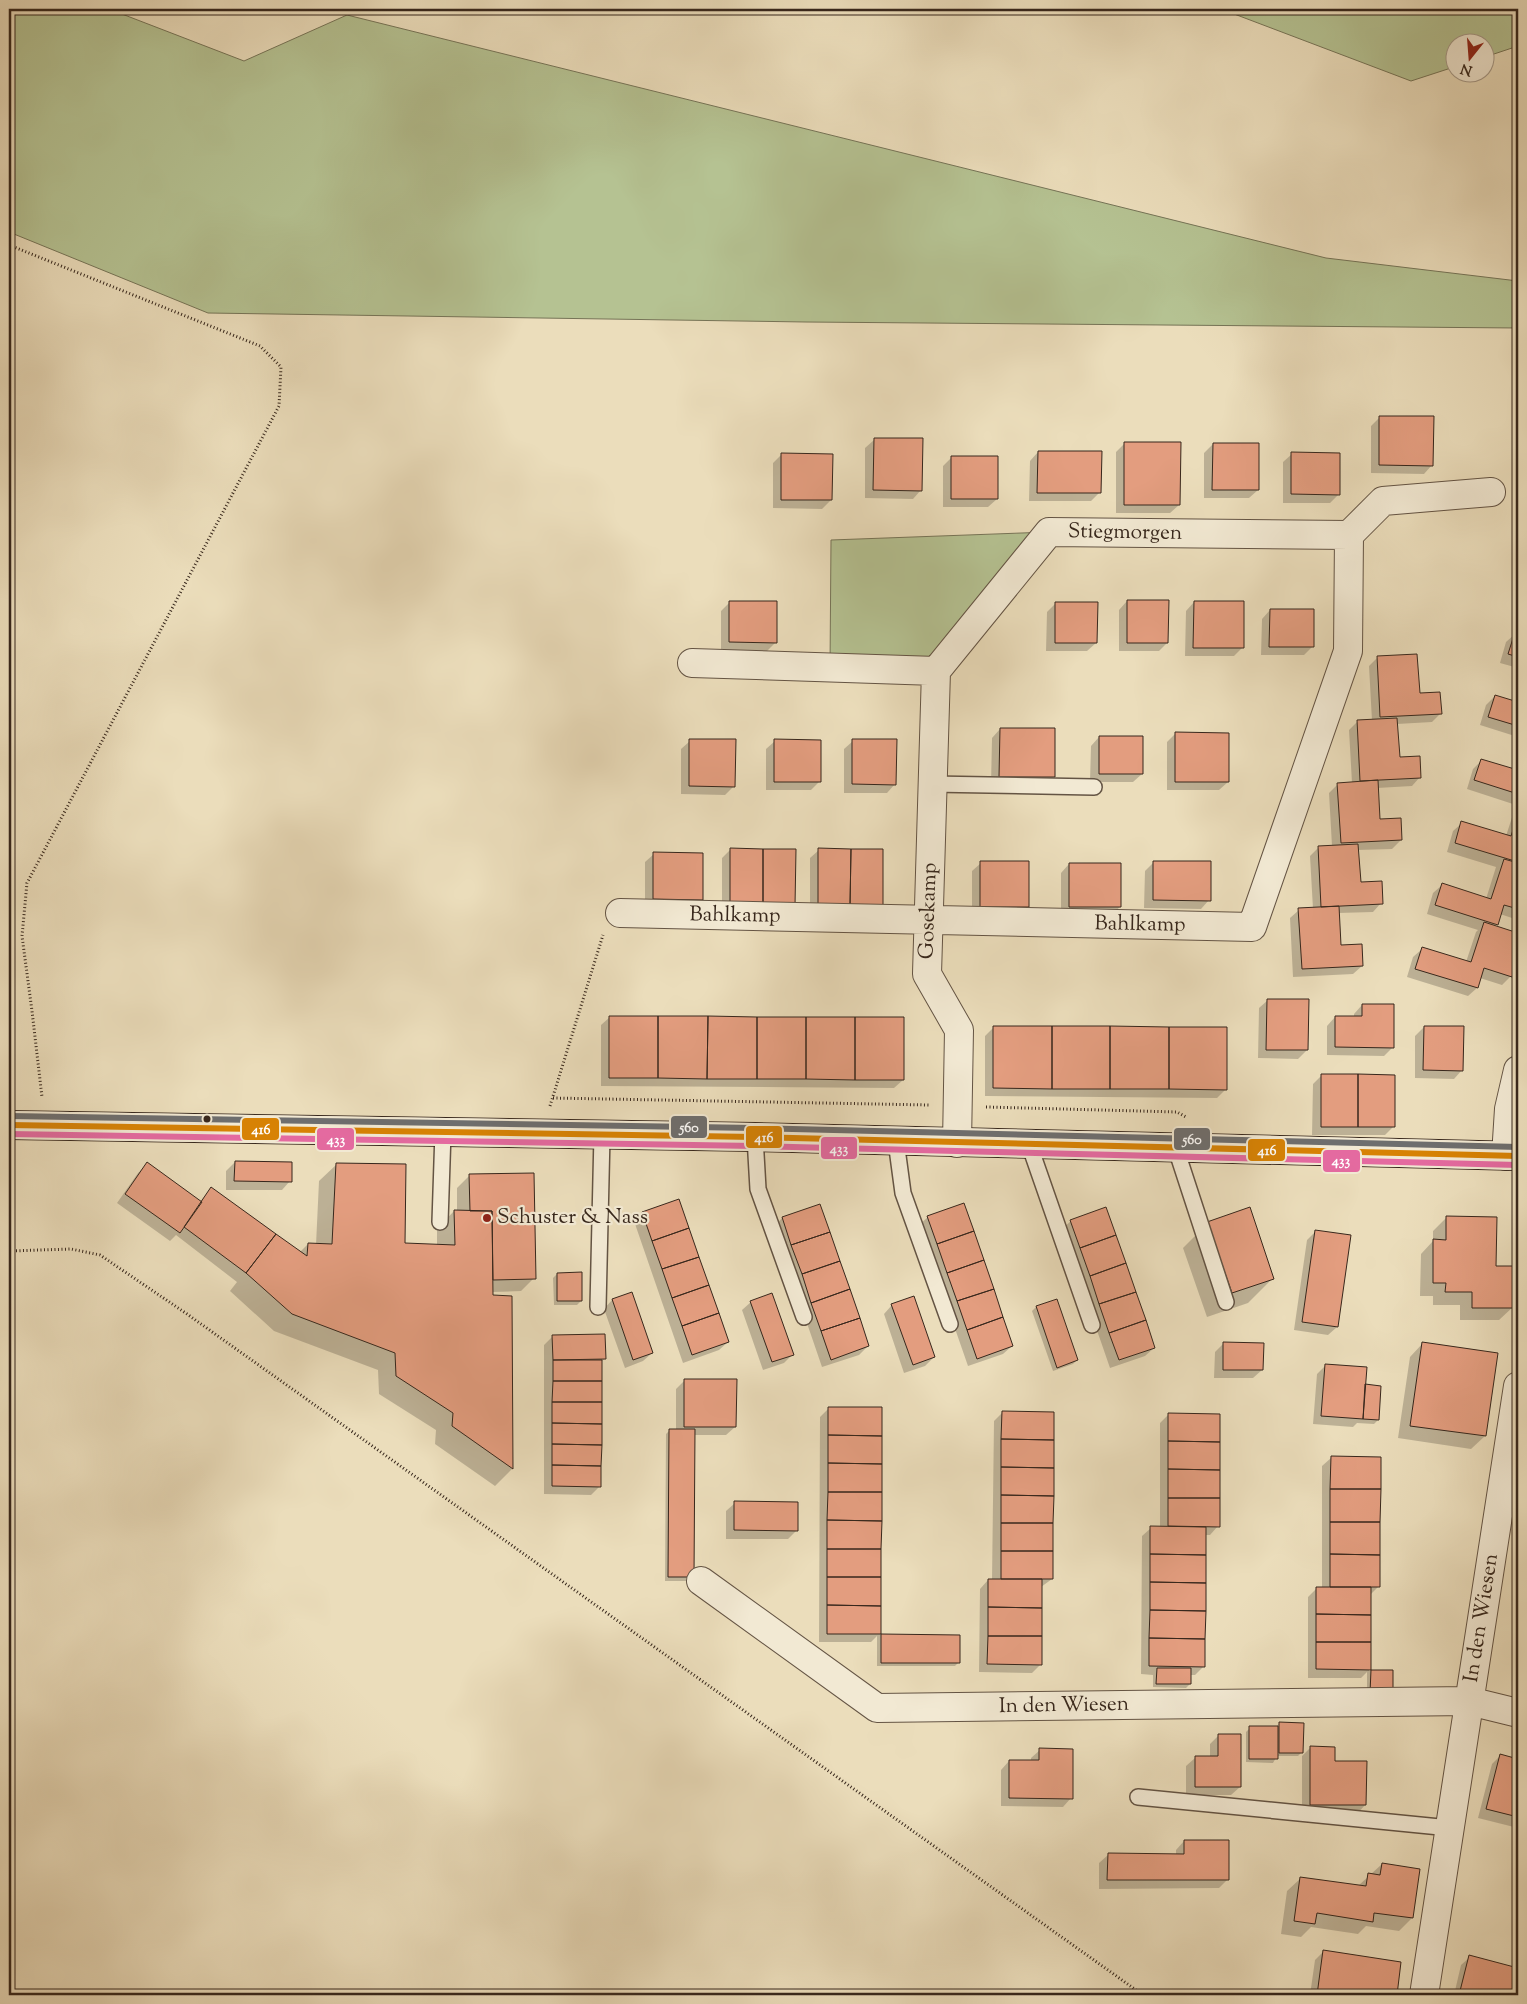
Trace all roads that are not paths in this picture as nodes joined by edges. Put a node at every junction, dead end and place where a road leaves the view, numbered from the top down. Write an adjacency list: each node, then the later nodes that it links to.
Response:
1 (1491, 492): 2 (street)
2 (1348, 535): 4 (street, Stiegmorgen); 8 (street, Bahlkamp)
3 (692, 663): 4 (street)
4 (936, 671): 5 (street, Gosekamp)
5 (931, 784): 6 (lane); 8 (street, Gosekamp)
6 (1094, 787)
7 (620, 913): 8 (street, Bahlkamp)
8 (930, 921): 15 (street, Gosekamp)
9 (1518, 1070): 18 (street)
10 (9, 1126): 11 (street)
11 (443, 1132): 12 (street); 19 (lane)
12 (602, 1135): 13 (street); 21 (lane)
13 (755, 1137): 14 (street); 22 (lane)
14 (896, 1141): 15 (street); 23 (lane)
15 (958, 1143): 16 (street)
16 (1029, 1144): 17 (street); 24 (lane)
17 (1175, 1146): 18 (street); 20 (lane)
18 (1512, 1156)
19 (440, 1222)
20 (1226, 1302)
21 (598, 1307)
22 (804, 1317)
23 (950, 1324)
24 (1092, 1325)
25 (1518, 1386): 27 (street, In den Wiesen)
26 (701, 1581): 27 (street, In den Wiesen)
27 (1469, 1701): 28 (street, In den Wiesen); 30 (street, In den Wiesen)
28 (1518, 1713)
29 (1138, 1797): 30 (lane)
30 (1450, 1828): 31 (street, In den Wiesen)
31 (1424, 1995)

